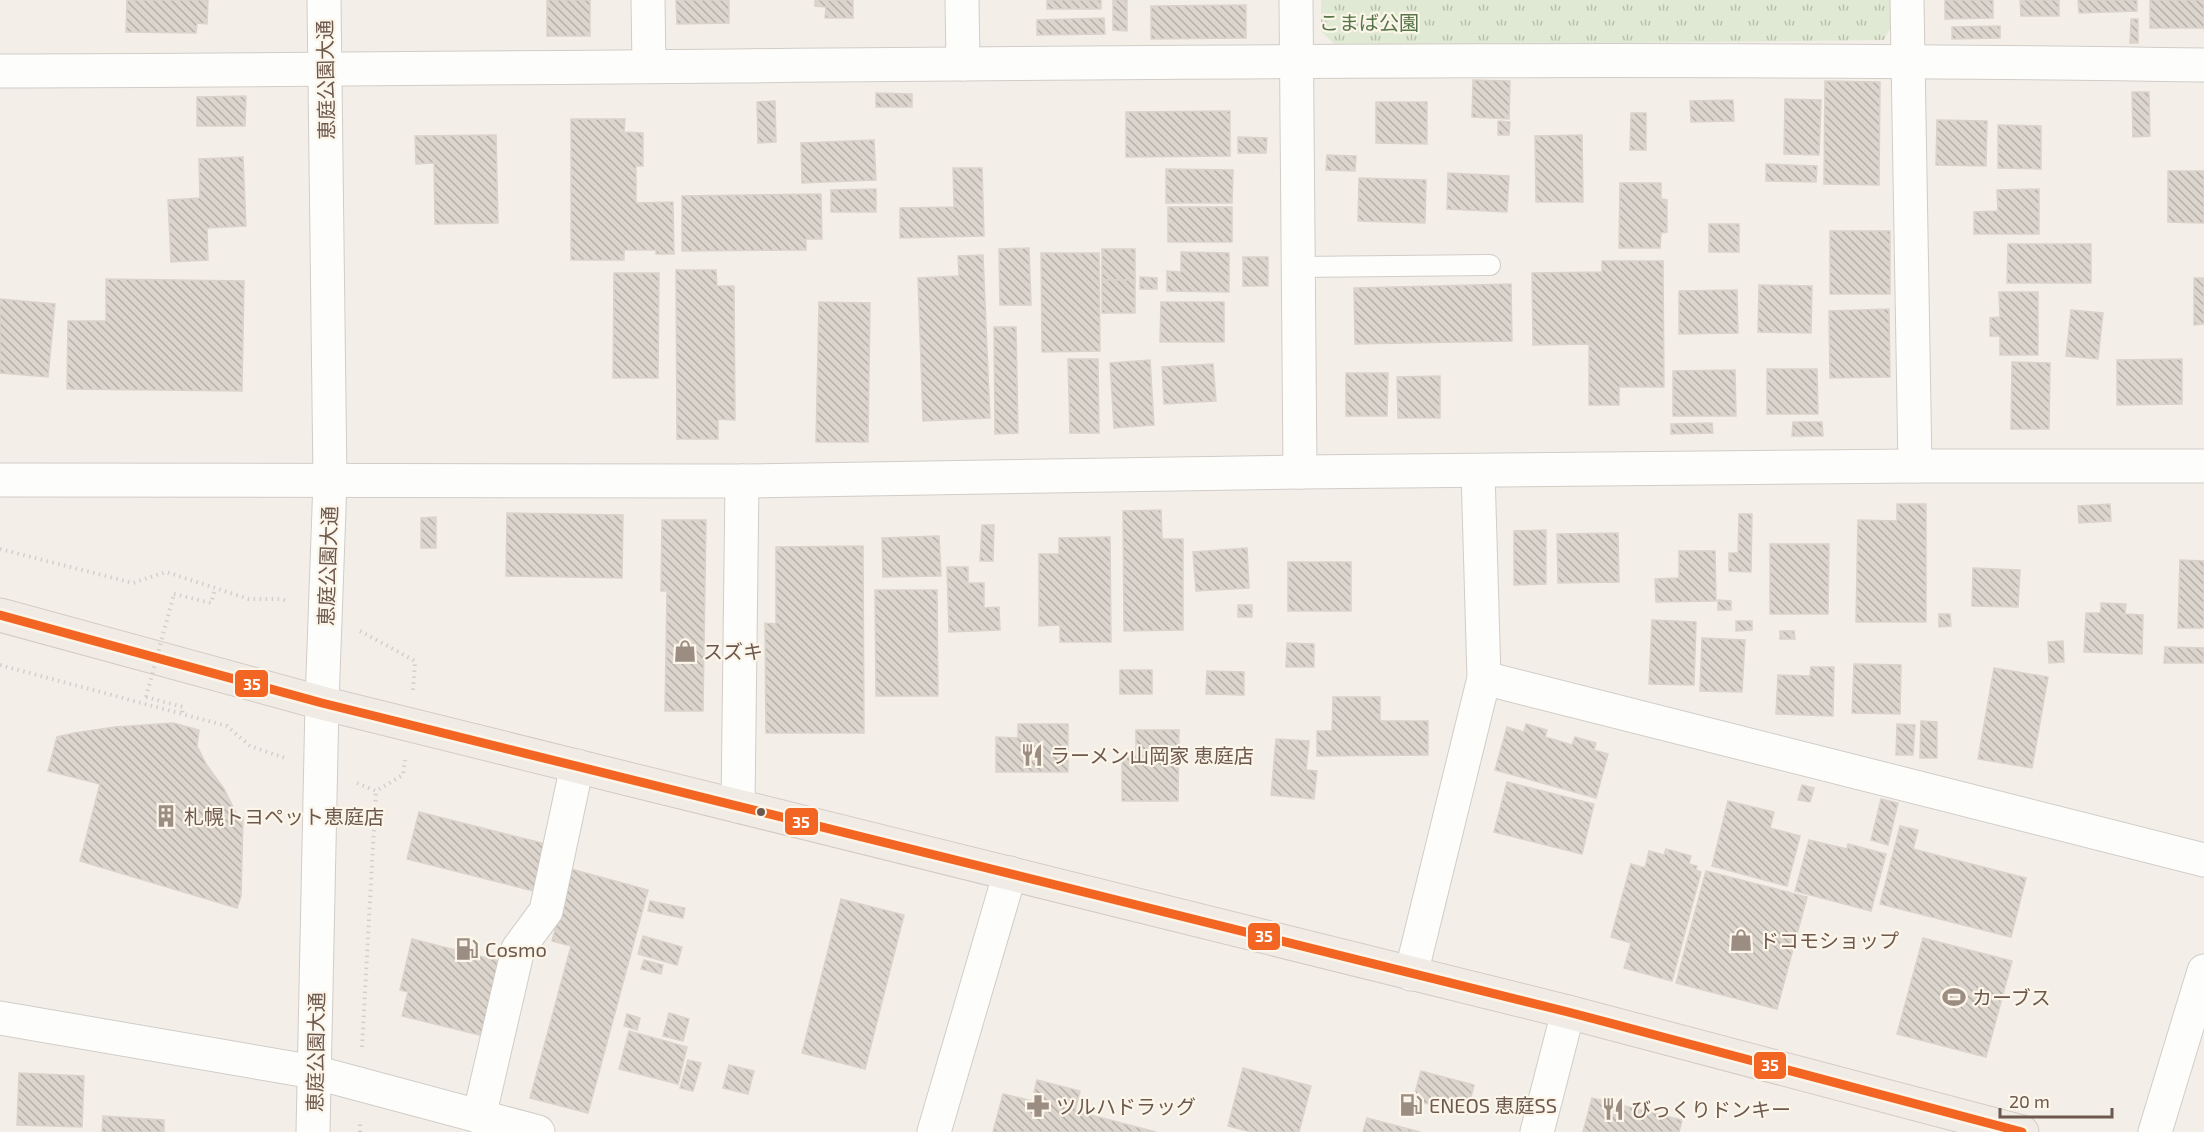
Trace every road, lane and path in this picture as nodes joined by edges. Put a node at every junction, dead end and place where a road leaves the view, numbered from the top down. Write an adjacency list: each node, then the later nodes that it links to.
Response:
1 (324, 0): 11 (street, 恵庭公園大通)
2 (648, 0): 10 (street)
3 (962, 0): 8 (street)
4 (1296, 0): 7 (street)
5 (1907, 0): 6 (street)
6 (1907, 60): 7 (street); 9 (street); 15 (street)
7 (1296, 62): 8 (street); 14 (street)
8 (963, 64): 10 (street)
9 (2204, 65)
10 (649, 66): 11 (street)
11 (325, 70): 12 (street); 20 (street, 恵庭公園大通)
12 (0, 71)
13 (1490, 265): 14 (lane)
14 (1298, 267): 18 (street)
15 (1915, 466): 16 (street); 17 (street)
16 (2204, 466)
17 (1478, 471): 18 (street); 27 (street)
18 (1300, 472): 21 (street)
19 (0, 480): 20 (street)
20 (330, 481): 21 (street); 24 (street, 恵庭公園大通)
21 (742, 481): 34 (street)
22 (0, 549): 23 (path)
23 (215, 590): 24 (path); 29 (path, bridge)
24 (326, 614): 28 (street, 恵庭公園大通); 30 (path)
25 (0, 615): 28 (main road)
26 (0, 665): 29 (path)
27 (1484, 678): 35 (street); 38 (street)
28 (322, 703): 30 (main road); 32 (street, 恵庭公園大通)
29 (182, 715): 32 (path)
30 (410, 724): 31 (main road); 33 (path)
31 (577, 766): 34 (main road); 44 (street)
32 (321, 768): 33 (path); 42 (street, 恵庭公園大通)
33 (376, 791): 43 (path)
34 (738, 806): 36 (main road)
35 (2204, 860)
36 (1010, 873): 38 (main road); 48 (street)
37 (2204, 970): 41 (street)
38 (1411, 974): 39 (main road)
39 (1568, 1012): 49 (street); 50 (main road)
40 (0, 1018): 42 (street)
41 (2194, 1035): 51 (street)
42 (314, 1072): 43 (street); 45 (street, 恵庭公園大通)
43 (360, 1084): 44 (street); 46 (path)
44 (479, 1117): 47 (street)
45 (313, 1132)
46 (360, 1132)
47 (538, 1132)
48 (934, 1132)
49 (1537, 1132)
50 (2022, 1132)
51 (2155, 1132)

